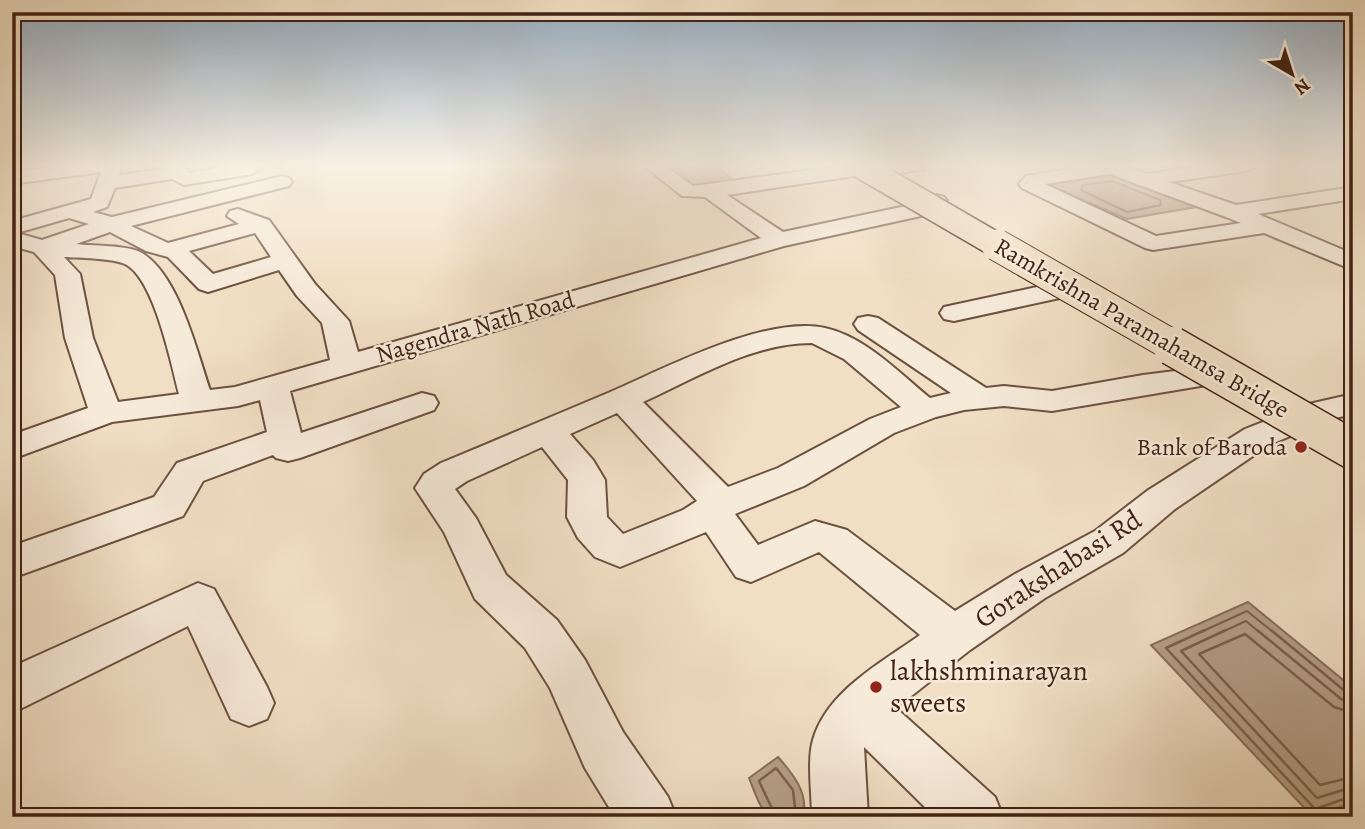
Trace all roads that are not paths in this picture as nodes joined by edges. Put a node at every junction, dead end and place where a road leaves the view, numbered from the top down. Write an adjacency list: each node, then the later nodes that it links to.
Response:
1 (98, 204): 9 (street)
2 (178, 204): 11 (street)
3 (726, 204): 15 (street)
4 (926, 204): 36 (main road, Ramkrishna Paramahamsa Bridge, bridge)
5 (932, 204): 15 (street, Nagendra Nath Road)
6 (1070, 204): 12 (street)
7 (1210, 204): 10 (street)
8 (1286, 204): 10 (street)
9 (71, 212): 11 (street); 13 (street)
10 (1234, 212): 12 (street)
11 (111, 224): 16 (street); 17 (street)
12 (1266, 226): 18 (street)
13 (12, 228)
14 (12, 239): 16 (street)
15 (779, 240): 23 (street, Nagendra Nath Road)
16 (42, 247): 27 (street); 32 (street)
17 (167, 250): 19 (street); 19 (street)
18 (1346, 254)
19 (285, 260): 23 (street)
20 (1060, 290): 21 (street)
21 (954, 313)
22 (868, 324): 26 (street)
23 (346, 364): 25 (street, Nagendra Nath Road)
24 (1207, 376): 26 (street)
25 (273, 387): 27 (street, Nagendra Nath Road); 34 (street)
26 (979, 398): 31 (street)
27 (197, 400): 32 (street, Nagendra Nath Road)
28 (623, 400): 31 (street); 33 (street); 37 (street)
29 (422, 402): 34 (street)
30 (1353, 404): 39 (street, Gorakshabasi Rd)
31 (924, 410): 37 (street)
32 (106, 413): 35 (street, Nagendra Nath Road)
33 (548, 433): 37 (street); 43 (street)
34 (285, 438): 38 (street)
35 (12, 448)
36 (1353, 450)
37 (718, 506): 39 (street)
38 (12, 562)
39 (954, 636): 42 (street, Gorakshabasi Rd)
40 (12, 691): 41 (street)
41 (249, 703)
42 (861, 709): 44 (street, Gorakshabasi Rd); 45 (street)
43 (648, 817)
44 (840, 817)
45 (975, 817)

